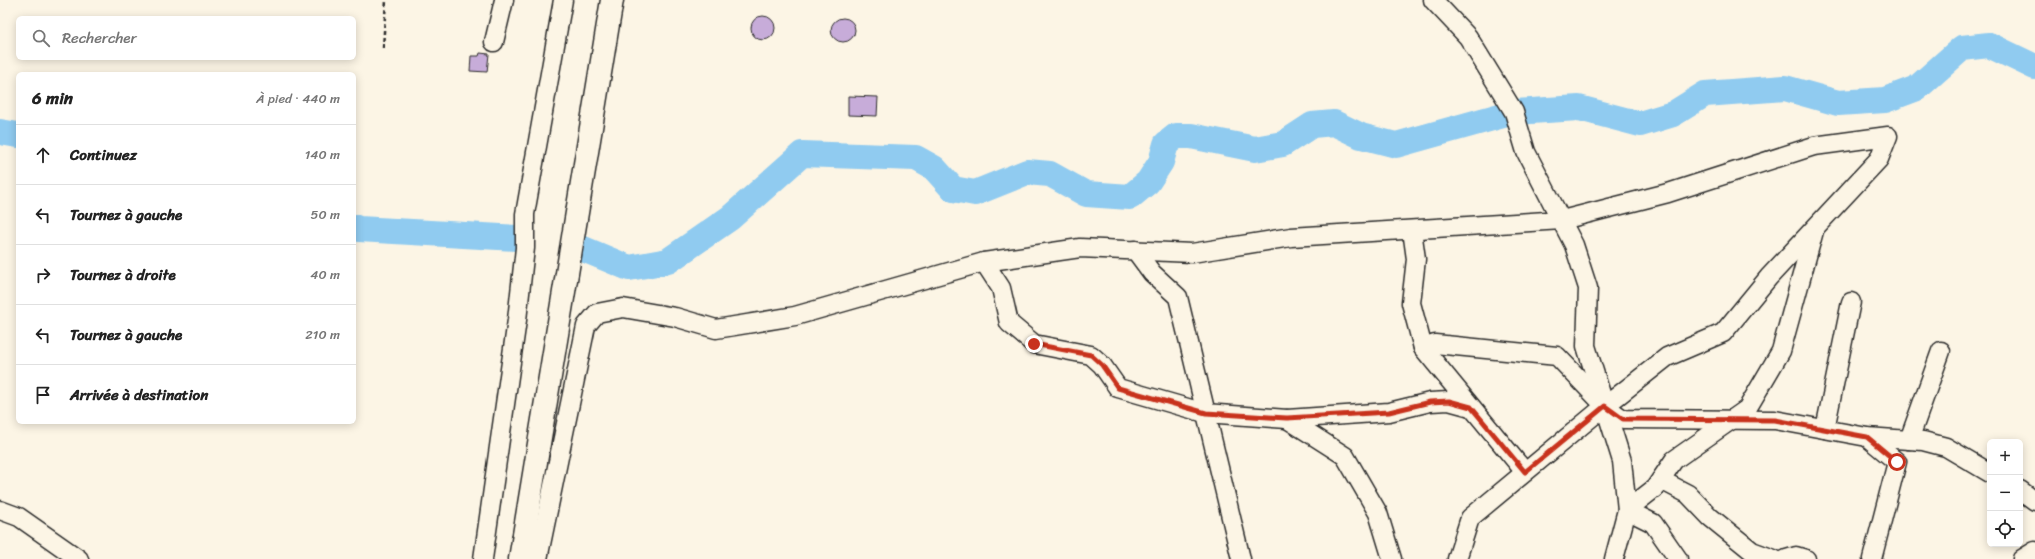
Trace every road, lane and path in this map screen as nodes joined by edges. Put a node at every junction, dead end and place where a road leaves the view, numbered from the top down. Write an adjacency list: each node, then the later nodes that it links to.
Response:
1 (386, 0): 7 (path)
2 (504, 0): 6 (street)
3 (563, 0): 33 (street)
4 (612, 0): 34 (highway)
5 (1433, 0): 8 (street)
6 (494, 42)
7 (382, 48)
8 (1562, 220): 9 (street); 10 (street); 16 (street)
9 (1815, 228): 16 (street); 20 (street)
10 (1412, 230): 11 (street); 14 (street)
11 (1135, 250): 12 (street); 18 (street)
12 (984, 262): 18 (street); 35 (street)
13 (1851, 302): 21 (street)
14 (1423, 348): 16 (street); 17 (street)
15 (1941, 351): 23 (street)
16 (1605, 406): 20 (street); 25 (street); 30 (street)
17 (1471, 407): 19 (street); 25 (street)
18 (1206, 413): 19 (street); 36 (street)
19 (1287, 418): 37 (street)
20 (1731, 420): 21 (street); 26 (street)
21 (1824, 429): 22 (street)
22 (1867, 437): 23 (street); 44 (street)
23 (1909, 440): 24 (street)
24 (1987, 471)
25 (1525, 472): 38 (street)
26 (1661, 480): 30 (street); 41 (street)
27 (2023, 492): 28 (street)
28 (2035, 501)
29 (0, 510): 32 (street)
30 (1627, 510): 39 (street); 40 (street)
31 (2035, 551): 45 (street)
32 (79, 559)
33 (483, 559)
34 (520, 559)
35 (538, 559)
36 (1241, 559)
37 (1392, 559)
38 (1457, 559)
39 (1614, 559)
40 (1678, 559)
41 (1774, 559)
42 (1786, 559): 43 (street)
43 (1806, 559)
44 (1872, 559)
45 (2022, 559)

